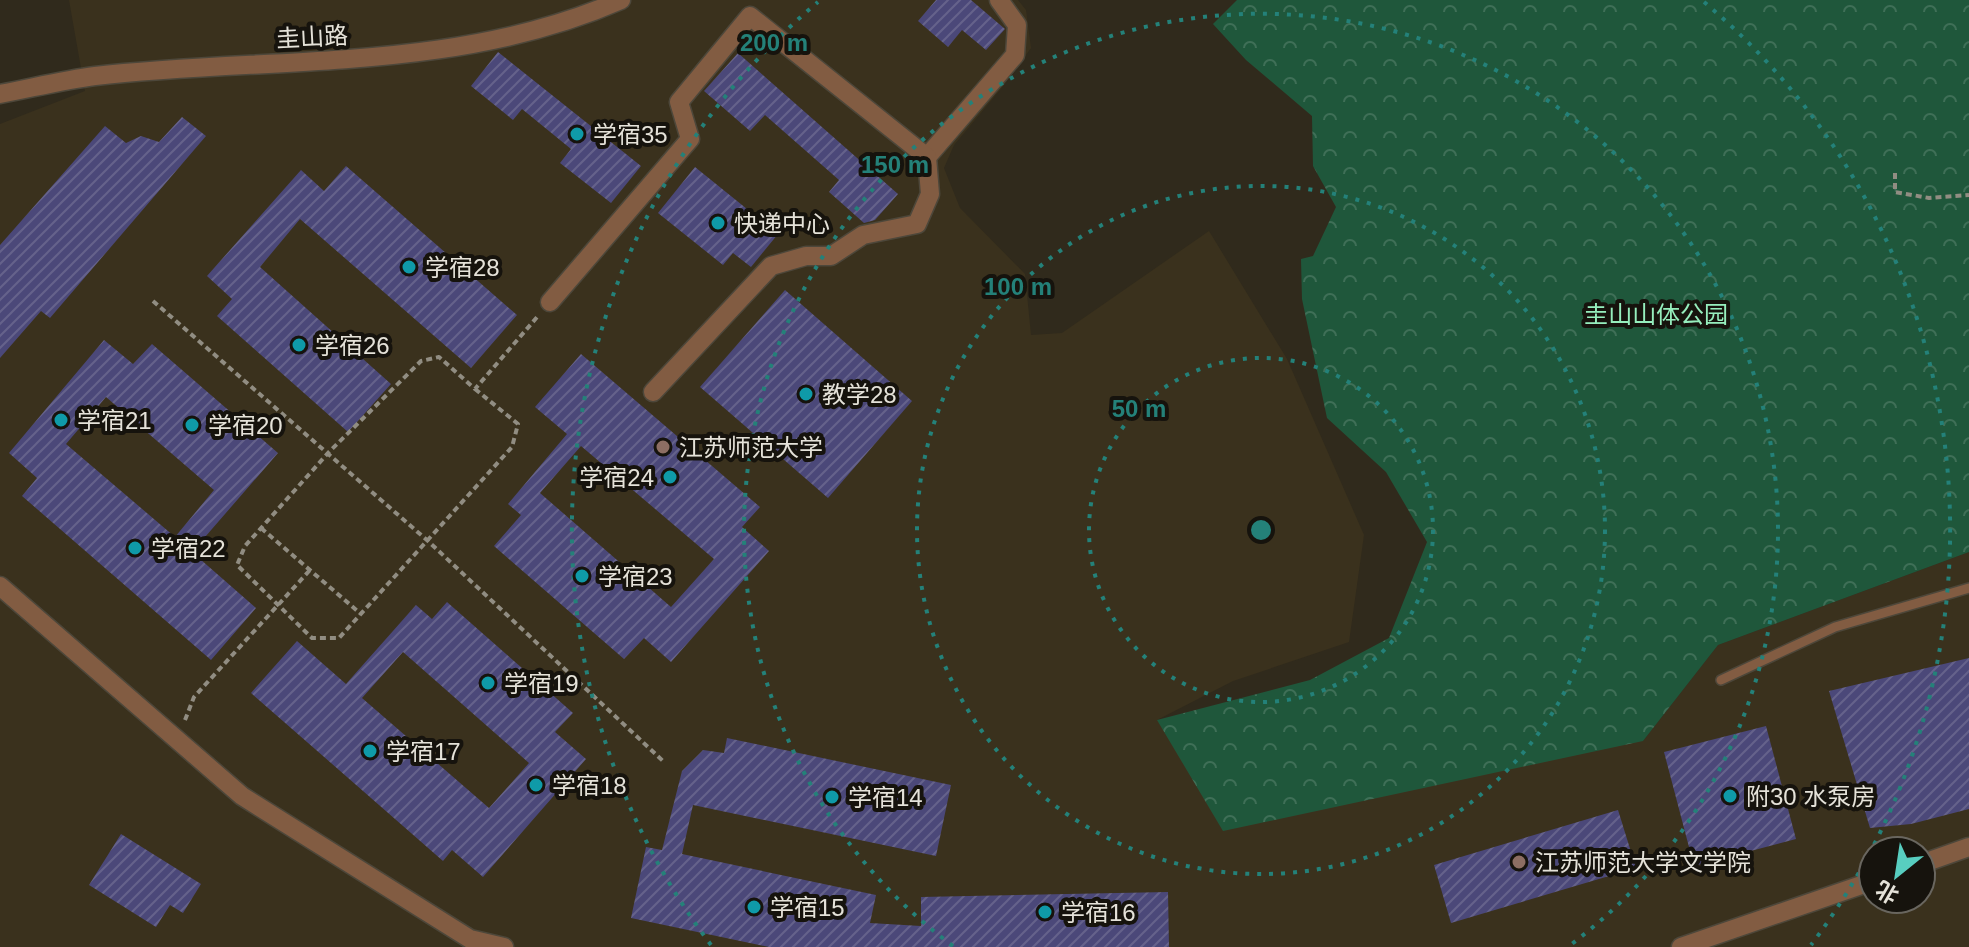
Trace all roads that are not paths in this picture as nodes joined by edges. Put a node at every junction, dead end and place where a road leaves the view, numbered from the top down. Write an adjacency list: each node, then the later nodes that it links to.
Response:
1 (621, 0): 3 (street, 圭山路)
2 (999, 0): 4 (street)
3 (0, 94)
4 (927, 157): 5 (street); 6 (street)
5 (550, 302)
6 (653, 392)
7 (0, 586): 13 (street)
8 (1969, 588): 9 (lane)
9 (1721, 680)
10 (1969, 847): 11 (street)
11 (1937, 858)
12 (1857, 886): 14 (street)
13 (504, 947)
14 (1681, 947)

